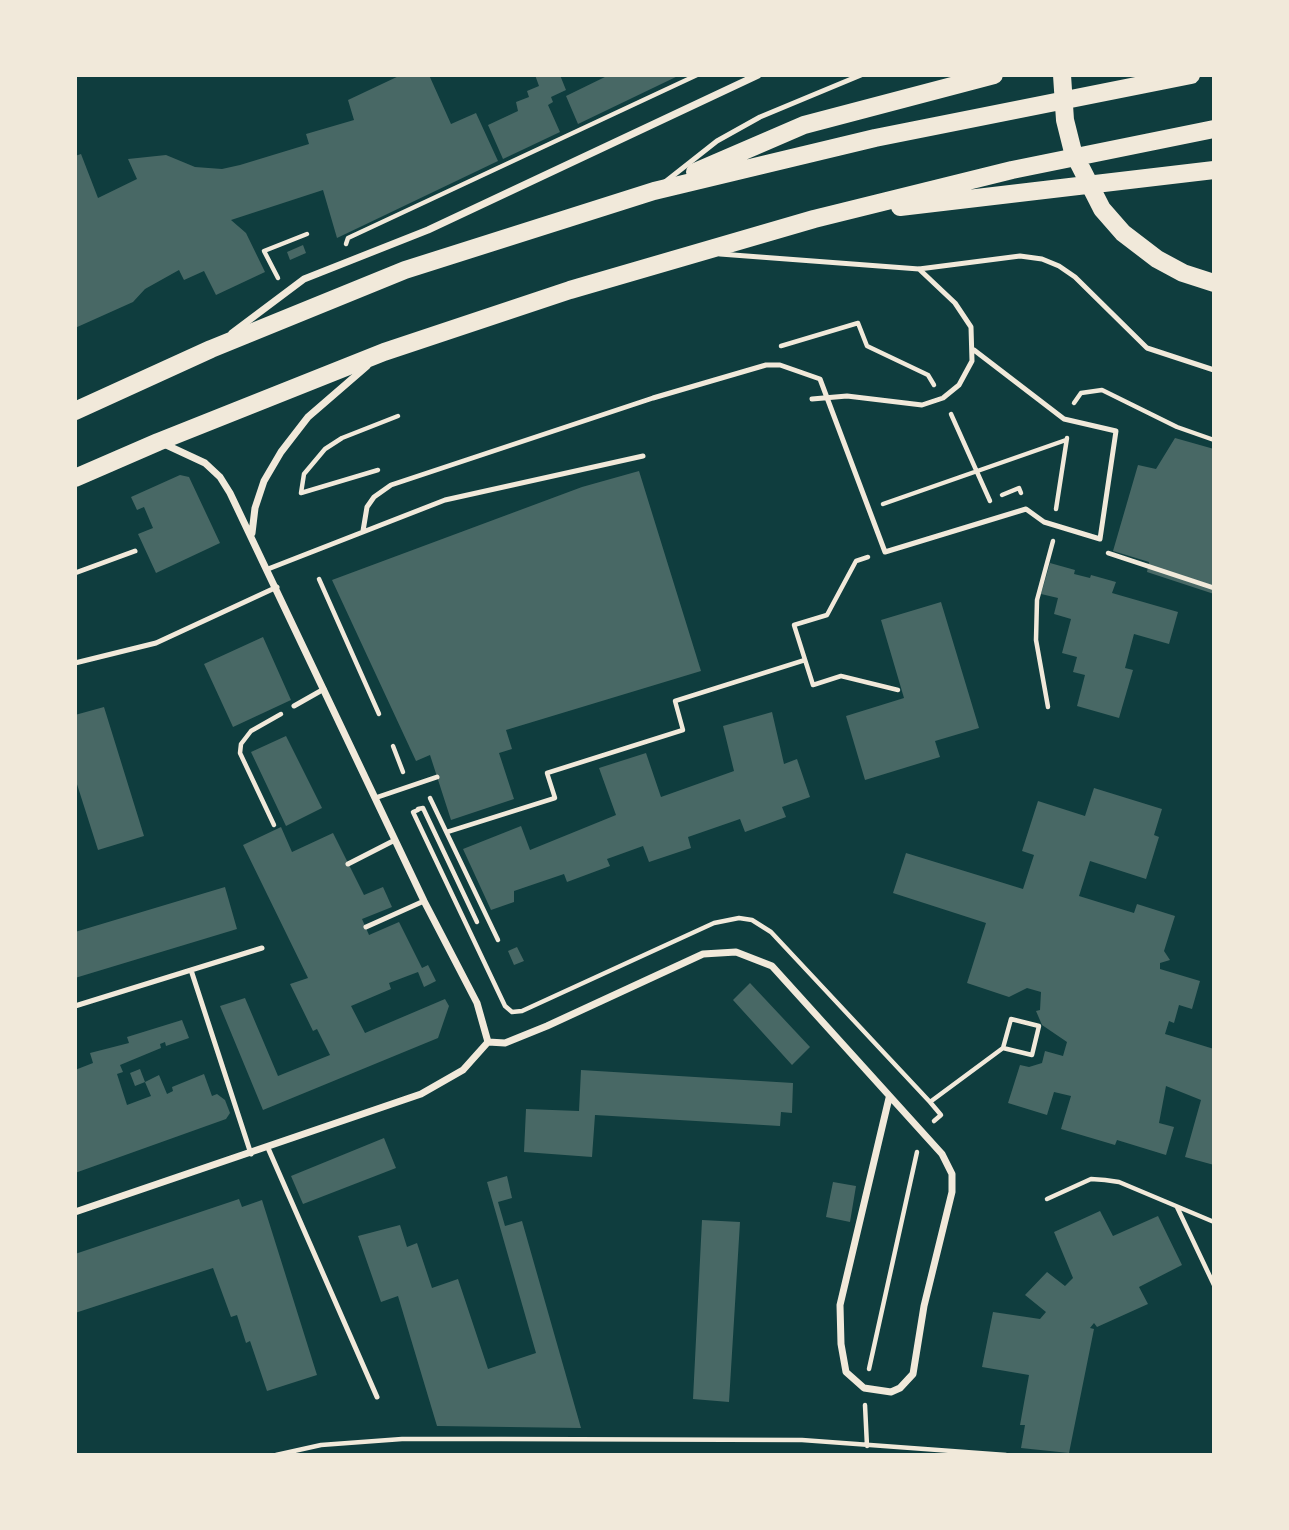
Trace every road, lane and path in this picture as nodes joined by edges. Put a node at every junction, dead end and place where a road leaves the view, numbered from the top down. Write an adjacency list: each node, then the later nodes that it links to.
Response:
1 (697, 75): 13 (path)
2 (758, 75): 13 (street)
3 (861, 75): 9 (lane)
4 (1062, 75): 15 (main road)
5 (1191, 75): 9 (main road)
6 (987, 76): 9 (main road)
7 (1214, 129): 10 (main road)
8 (1214, 170): 10 (main road)
9 (654, 191): 17 (main road)
10 (827, 216): 12 (main road)
11 (307, 234): 16 (path)
12 (695, 251): 14 (lane); 19 (main road)
13 (338, 266): 16 (street)
14 (919, 269): 18 (lane); 20 (lane)
15 (1214, 283)
16 (287, 290): 17 (street)
17 (211, 349): 23 (main road)
18 (974, 350): 21 (lane); 25 (lane)
19 (384, 352): 28 (main road); 37 (street)
20 (1214, 370)
21 (828, 398): 22 (lane); 34 (lane); 36 (lane)
22 (811, 399)
23 (75, 411)
24 (398, 416): 32 (path)
25 (1071, 421): 26 (path); 27 (path); 38 (lane)
26 (1066, 440): 34 (path); 35 (path)
27 (1214, 440)
28 (158, 442): 30 (main road); 37 (street)
29 (643, 456): 36 (lane)
30 (75, 478)
31 (1019, 488): 33 (path)
32 (301, 493)
33 (1002, 495)
34 (869, 508): 40 (lane)
35 (1055, 526): 38 (lane); 40 (lane); 51 (path)
36 (363, 531): 41 (lane)
37 (252, 533): 41 (street)
38 (1100, 540): 45 (path)
39 (135, 551): 42 (lane)
40 (885, 552): 46 (path)
41 (268, 569): 44 (street)
42 (75, 573)
43 (319, 579): 52 (path)
44 (277, 587): 47 (lane); 48 (street)
45 (1214, 588)
46 (805, 660): 49 (path); 57 (path)
47 (75, 663)
48 (324, 689): 50 (lane); 55 (street)
49 (898, 690)
50 (294, 706): 56 (path)
51 (1048, 707)
52 (379, 714)
53 (437, 777): 55 (lane)
54 (424, 797): 57 (path)
55 (375, 798): 58 (street)
56 (274, 825)
57 (447, 832): 60 (path)
58 (395, 840): 59 (lane); 62 (street)
59 (348, 864)
60 (469, 880): 61 (path); 65 (path)
61 (458, 884): 63 (path); 72 (path)
62 (424, 901): 64 (lane); 69 (street)
63 (477, 922)
64 (366, 927)
65 (498, 940)
66 (262, 948): 67 (lane)
67 (191, 970): 68 (lane); 76 (lane)
68 (75, 1006)
69 (488, 1042): 71 (street); 75 (street)
70 (1003, 1048): 70 (path); 72 (path)
71 (889, 1097): 82 (street); 82 (street)
72 (930, 1102): 73 (path)
73 (941, 1115)
74 (918, 1147): 82 (path)
75 (268, 1148): 76 (street); 83 (lane)
76 (251, 1154): 79 (street)
77 (1047, 1199): 78 (path)
78 (1177, 1206): 80 (path); 81 (path)
79 (75, 1212)
80 (1214, 1222)
81 (1214, 1285)
82 (864, 1388): 84 (path)
83 (377, 1396)
84 (867, 1446): 85 (path); 86 (path)
85 (276, 1455)
86 (1006, 1455)

